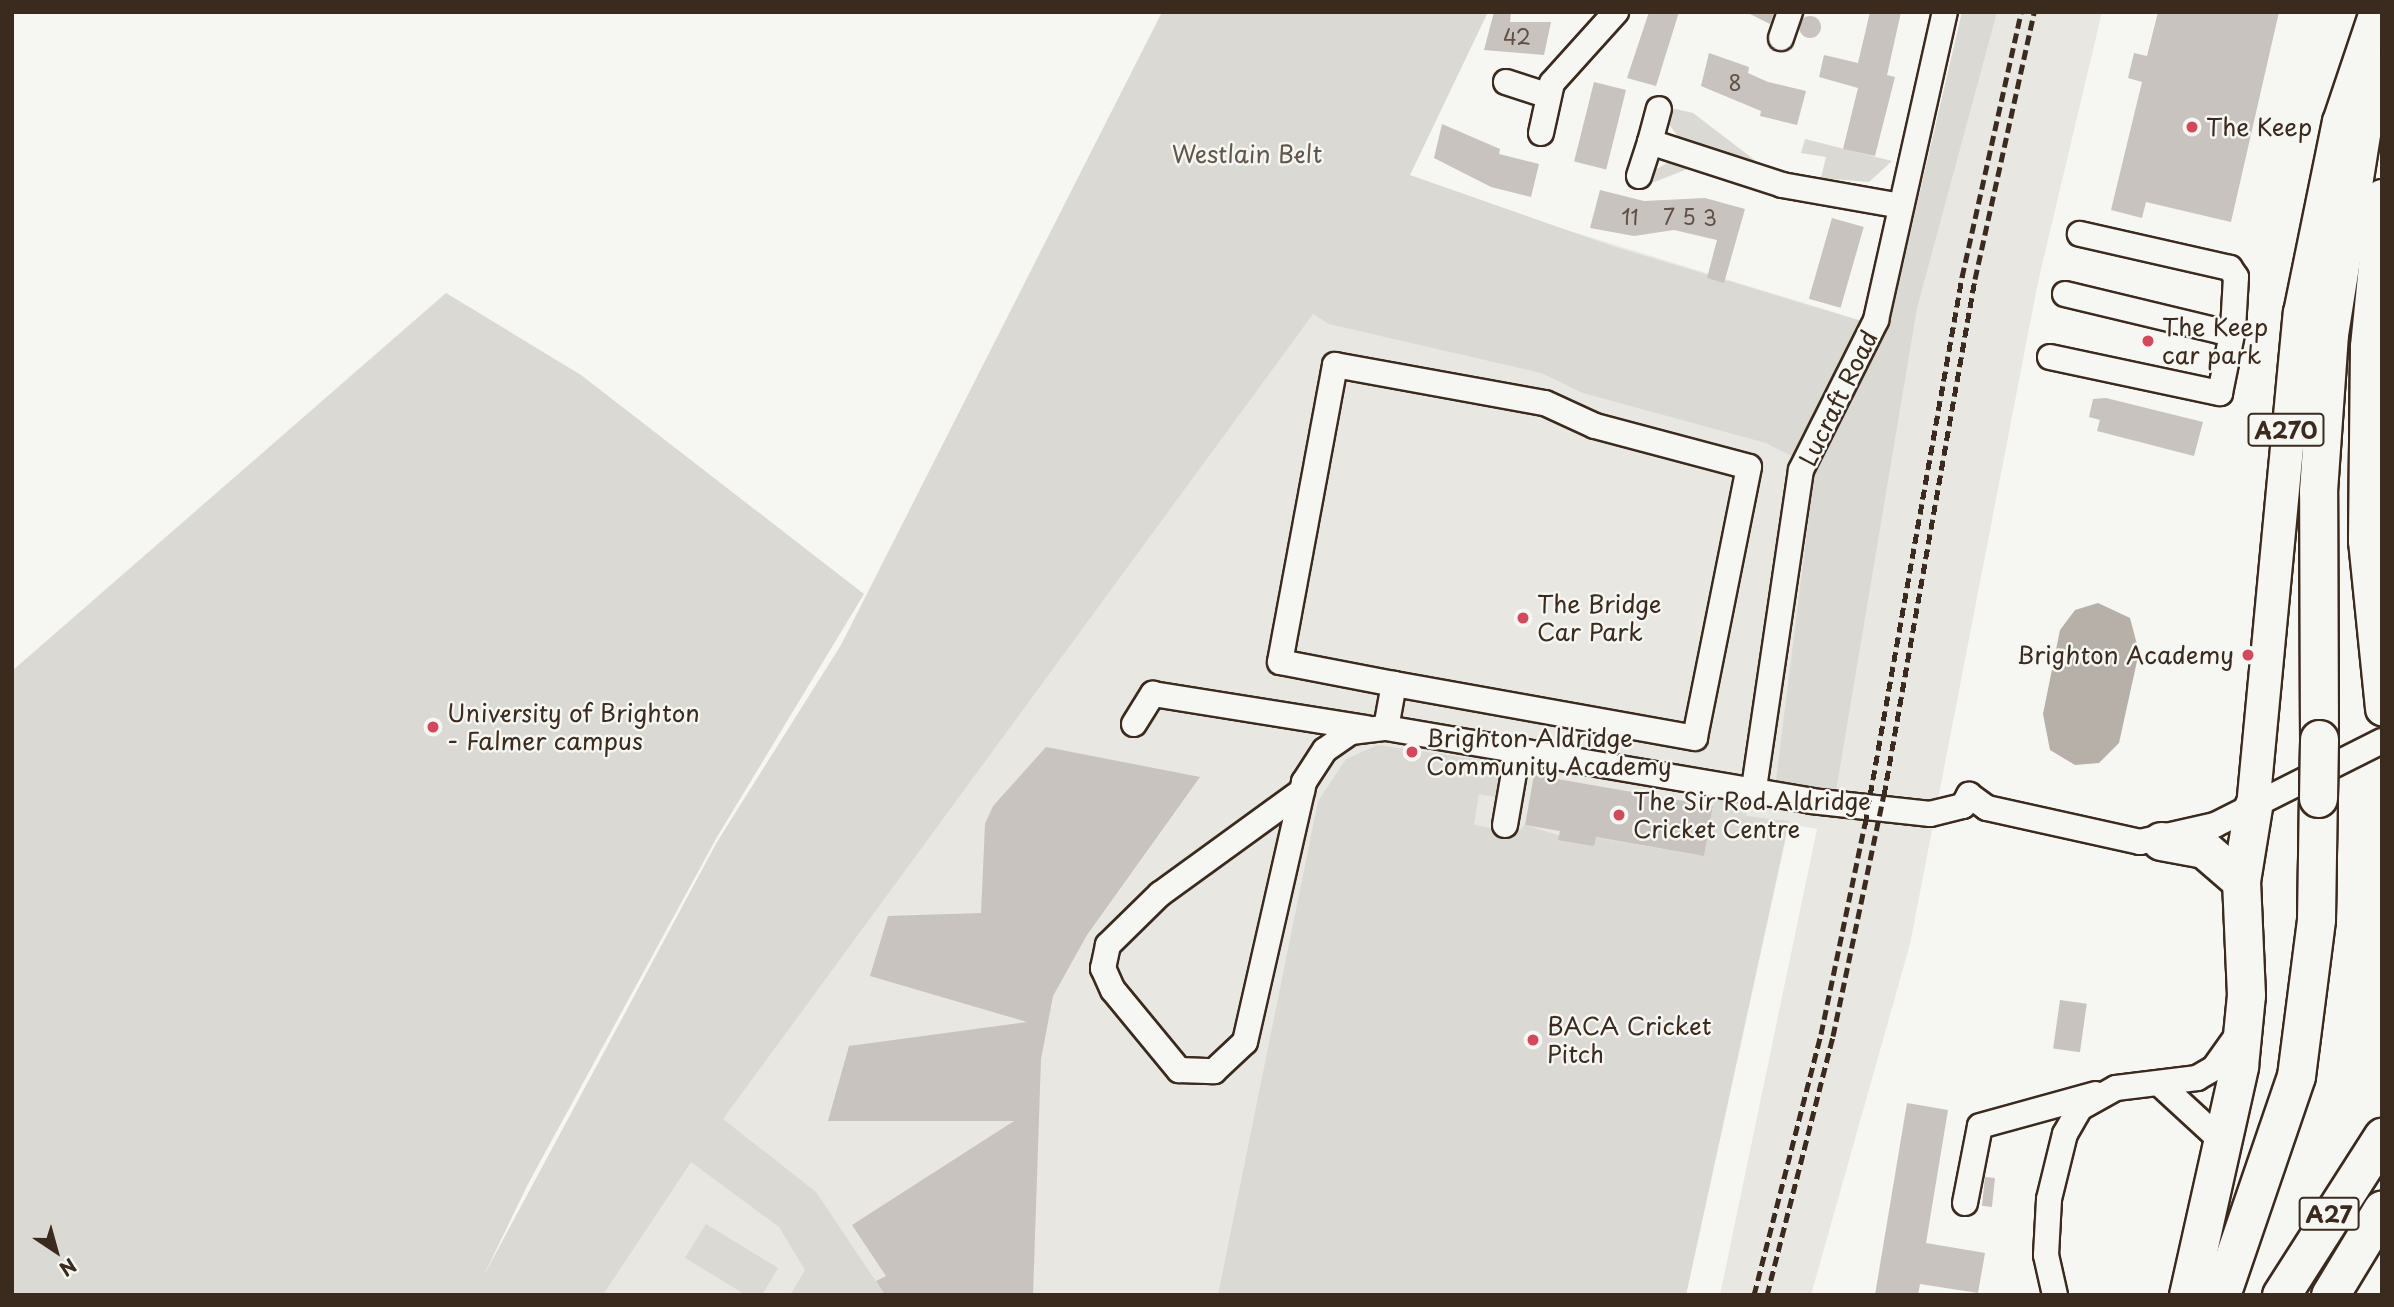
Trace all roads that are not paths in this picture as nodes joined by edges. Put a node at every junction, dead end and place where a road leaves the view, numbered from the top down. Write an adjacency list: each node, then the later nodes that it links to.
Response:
1 (1616, 12): 8 (street)
2 (1790, 12): 5 (street)
3 (1945, 12): 14 (street, Lucraft Road)
4 (2376, 12): 6 (main road, A270)
5 (1781, 38)
6 (2364, 61): 28 (main road, A270); 41 (highway, bridge)
7 (1506, 82): 8 (street)
8 (1546, 95): 10 (street)
9 (1659, 109): 11 (street)
10 (1541, 133)
11 (1650, 142): 12 (street); 14 (street)
12 (1639, 176)
13 (2382, 196): 19 (main road)
14 (1901, 206): 26 (street, Lucraft Road)
15 (2080, 234): 17 (street)
16 (2065, 294): 17 (street)
17 (2233, 329): 18 (street)
18 (2050, 357)
19 (2377, 648): 21 (main road)
20 (1394, 684): 20 (street); 23 (street)
21 (2382, 709)
22 (1134, 724): 23 (street)
23 (1380, 729): 25 (street); 27 (street)
24 (2382, 741): 28 (street)
25 (1518, 750): 26 (street); 29 (street)
26 (1754, 788): 30 (street)
27 (1302, 791): 27 (street)
28 (2253, 807): 30 (street); 31 (highway)
29 (1505, 825)
30 (2161, 841): 31 (highway)
31 (2241, 881): 32 (highway)
32 (2243, 1028): 33 (street); 36 (highway)
33 (2164, 1087): 34 (street); 36 (street)
34 (2103, 1092): 37 (street); 39 (street)
35 (2382, 1137): 42 (highway, A27)
36 (2226, 1145): 40 (highway)
37 (1965, 1203)
38 (2382, 1209): 43 (highway, A27)
39 (2055, 1295)
40 (2188, 1295)
41 (2221, 1295)
42 (2281, 1295)
43 (2330, 1295)

